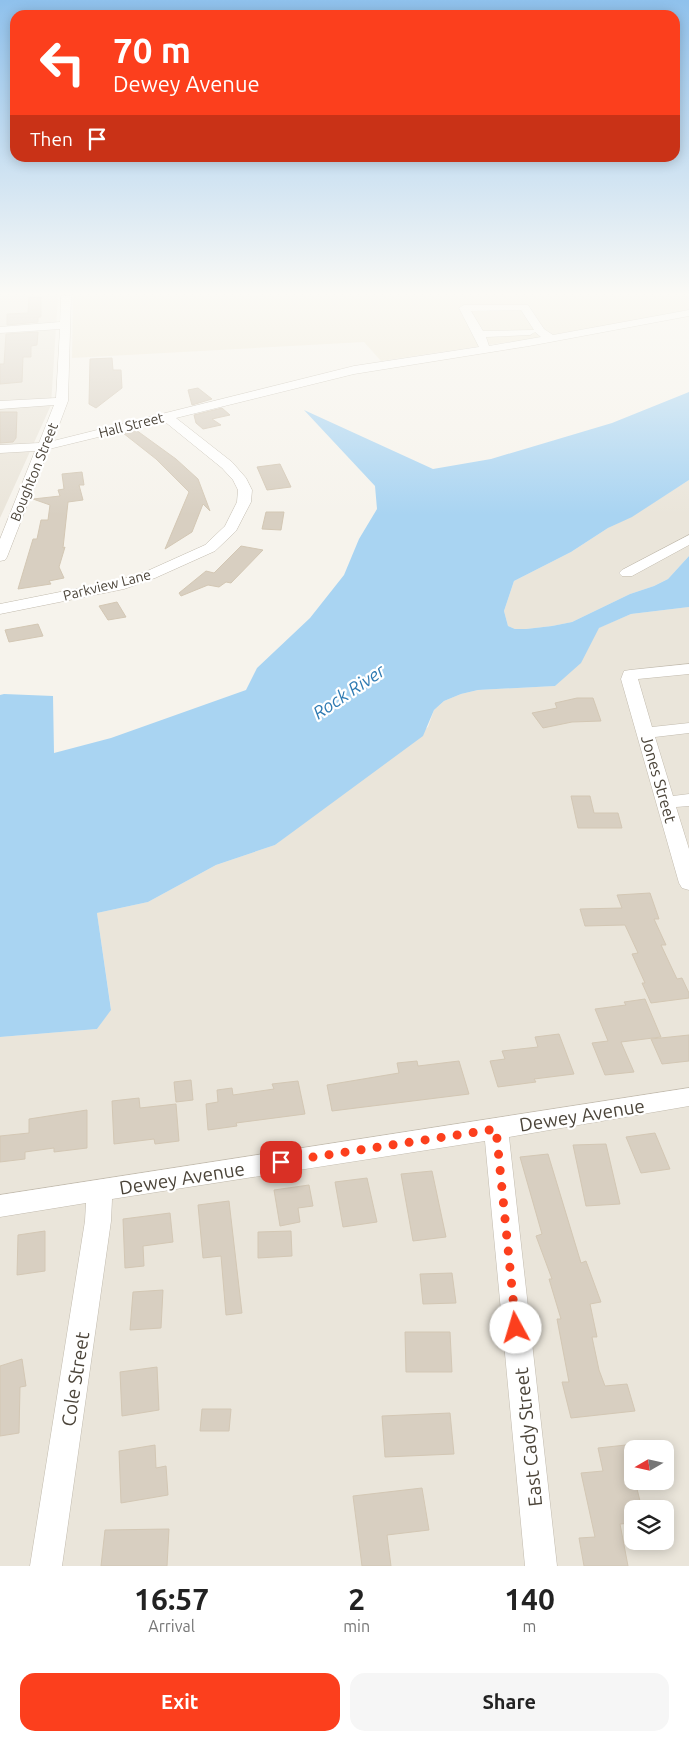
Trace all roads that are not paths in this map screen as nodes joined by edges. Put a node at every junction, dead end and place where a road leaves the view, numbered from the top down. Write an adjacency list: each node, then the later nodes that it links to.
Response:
1 (64, 369): 3 (street, Boughton Street)
2 (356, 369): 5 (street, Hall Street)
3 (62, 401): 4 (street); 6 (street, Boughton Street)
4 (0, 405)
5 (166, 416): 6 (street, Hall Street); 11 (street, Parkview Lane)
6 (43, 446): 7 (street, Hall Street); 9 (street, Boughton Street)
7 (0, 449)
8 (689, 540): 10 (street)
9 (2, 549)
10 (628, 573)
11 (0, 609)
12 (689, 669): 14 (street, Jones Street)
13 (689, 728): 14 (street)
14 (645, 733): 16 (street, Jones Street)
15 (689, 800): 16 (street)
16 (666, 803): 17 (street, Jones Street)
17 (689, 883)
18 (689, 1097): 19 (street, Dewey Avenue)
19 (496, 1129): 20 (street, Dewey Avenue); 23 (street, East Cady Street)
20 (99, 1192): 21 (street, Dewey Avenue); 22 (street, Cole Street)
21 (0, 1206)
22 (46, 1566)
23 (541, 1566)

